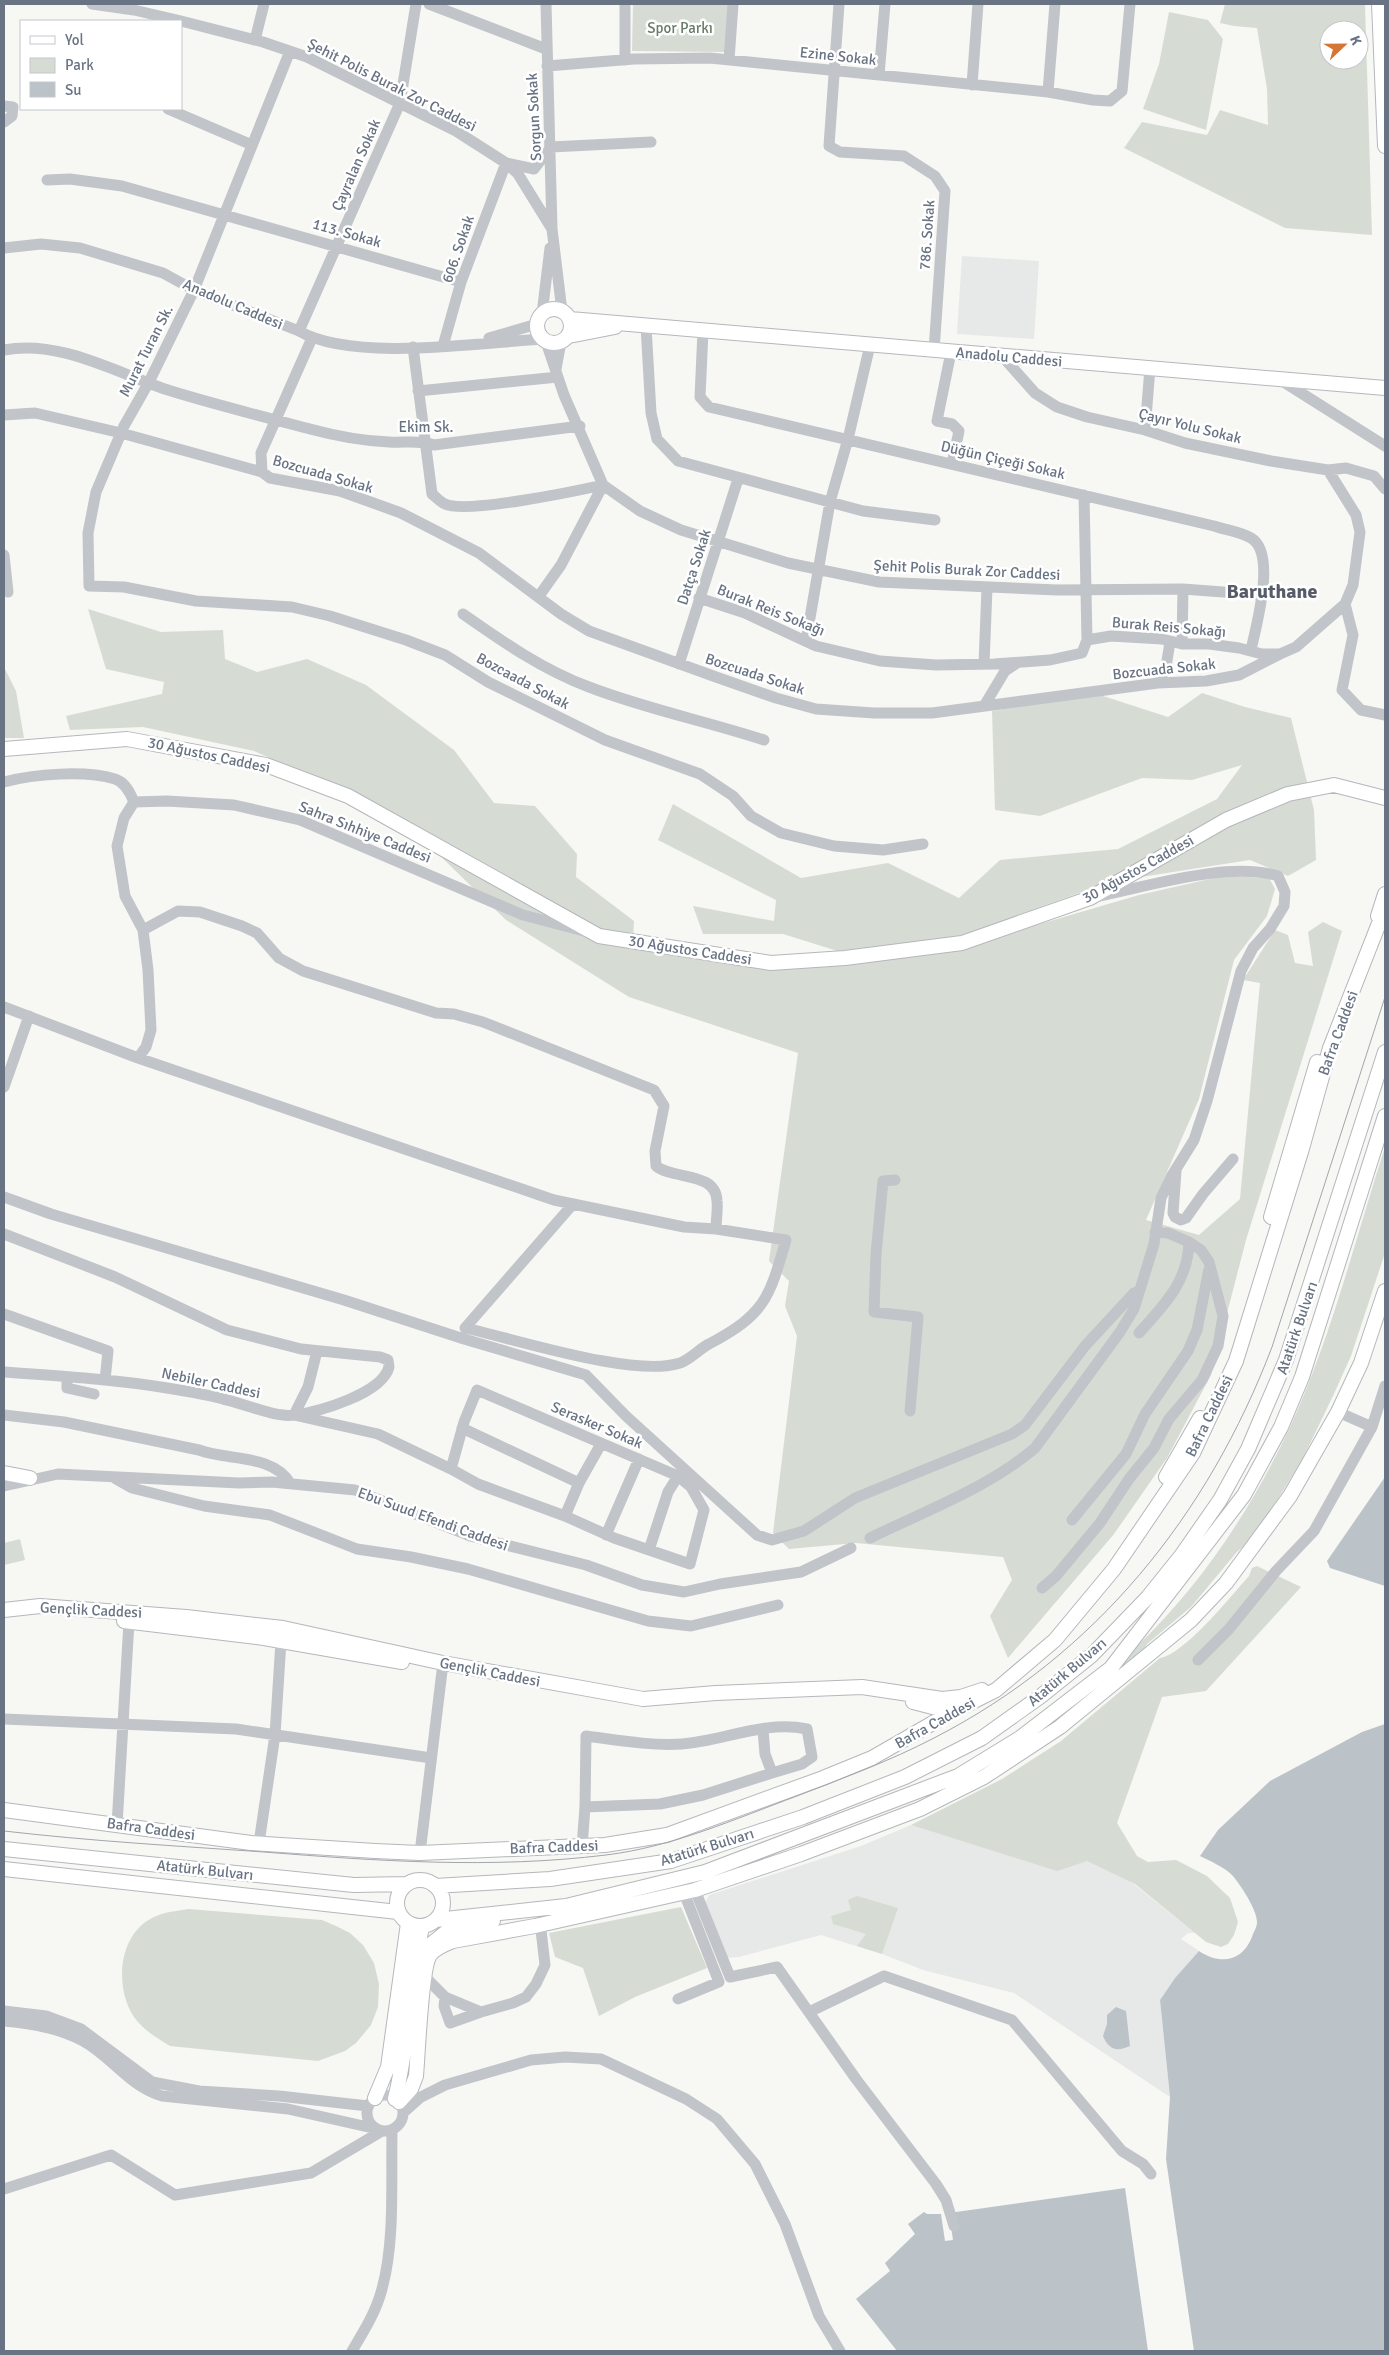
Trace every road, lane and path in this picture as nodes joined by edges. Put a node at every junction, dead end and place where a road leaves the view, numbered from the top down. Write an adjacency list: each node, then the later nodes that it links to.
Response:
1 (92, 4): 14 (street, Şehit Polis Burak Zor Caddesi)
2 (264, 4): 18 (street)
3 (416, 4): 28 (street, Çayralan Sokak)
4 (429, 4): 19 (street)
5 (546, 4): 19 (street, Sorgun Sokak)
6 (625, 4): 21 (street)
7 (733, 4): 22 (street)
8 (839, 4): 24 (street)
9 (885, 4): 25 (street)
10 (978, 4): 26 (street)
11 (1055, 4): 27 (street)
12 (1130, 4): 27 (street, Ezine Sokak)
13 (1379, 4): 34 (main road)
14 (134, 7): 15 (street, Şehit Polis Burak Zor Caddesi)
15 (146, 17): 16 (street, Şehit Polis Burak Zor Caddesi)
16 (172, 20)
17 (182, 21): 18 (street, Şehit Polis Burak Zor Caddesi)
18 (255, 40): 20 (street, Şehit Polis Burak Zor Caddesi)
19 (546, 50): 23 (street, Sorgun Sokak)
20 (290, 52): 28 (street, Şehit Polis Burak Zor Caddesi); 33 (street, Murat Turan Sk.)
21 (625, 60): 22 (street, Ezine Sokak); 23 (street, Ezine Sokak)
22 (729, 60): 24 (street, Ezine Sokak)
23 (547, 66): 35 (street, Sorgun Sokak)
24 (835, 70): 25 (street, Ezine Sokak); 57 (street, 786. Sokak)
25 (879, 75): 26 (street, Ezine Sokak)
26 (972, 85): 27 (street, Ezine Sokak)
27 (1048, 92)
28 (400, 103): 36 (street, Şehit Polis Burak Zor Caddesi); 40 (street, Çayralan Sokak)
29 (4, 106): 31 (street)
30 (170, 110): 33 (street)
31 (4, 122)
32 (651, 142): 35 (street)
33 (252, 145): 38 (street, Murat Turan Sk.)
34 (1385, 146)
35 (551, 148): 36 (street); 39 (street, Sorgun Sokak)
36 (506, 163): 39 (street, Şehit Polis Burak Zor Caddesi); 42 (street, 606. Sokak)
37 (47, 180): 38 (street, 113. Sokak)
38 (224, 214): 40 (street, 113. Sokak); 43 (street, Murat Turan Sk.)
39 (552, 229): 44 (street, Şehit Polis Burak Zor Caddesi); 45 (street)
40 (337, 245): 42 (street, 113. Sokak); 47 (street, Çayralan Sokak)
41 (4, 248): 43 (street, Anadolu Caddesi)
42 (461, 282): 54 (street, 606. Sokak)
43 (194, 290): 47 (street, Anadolu Caddesi); 63 (street, Murat Turan Sk.)
44 (566, 315): 45 (main road); 46 (main road, Anadolu Caddesi); 50 (main road)
45 (539, 319): 51 (main road); 52 (street)
46 (639, 325): 48 (main road, Anadolu Caddesi); 50 (main road); 79 (street)
47 (300, 331): 49 (street, Anadolu Caddesi)
48 (703, 331): 53 (main road, Anadolu Caddesi); 71 (street, Düğün Çiçeği Sokak)
49 (312, 338): 55 (street, Anadolu Caddesi); 67 (street)
50 (565, 339): 51 (main road); 61 (street)
51 (544, 340): 52 (street); 61 (street)
52 (465, 344): 54 (street, Anadolu Caddesi)
53 (870, 345): 57 (main road, Anadolu Caddesi); 71 (street)
54 (443, 346): 55 (street, Anadolu Caddesi)
55 (414, 347): 65 (street)
56 (4, 350): 63 (street, Ekim Sk.)
57 (934, 351): 58 (main road, Anadolu Caddesi)
58 (951, 352): 59 (main road, Anadolu Caddesi); 74 (street)
59 (1002, 357): 60 (main road, Anadolu Caddesi); 69 (street, Çayır Yolu Sokak)
60 (1150, 368): 62 (main road, Anadolu Caddesi); 69 (street)
61 (557, 374): 65 (street); 68 (street)
62 (1279, 379): 64 (main road, Anadolu Caddesi); 73 (street)
63 (148, 382): 67 (street, Ekim Sk.); 70 (street, Murat Turan Sk.)
64 (1385, 388)
65 (418, 391): 72 (street)
66 (4, 415): 70 (street, Bozcuada Sokak)
67 (274, 420): 72 (street, Ekim Sk.); 77 (street)
68 (580, 426): 72 (street, Ekim Sk.); 80 (street)
69 (1145, 430): 75 (street, Çayır Yolu Sokak)
70 (121, 433): 77 (street, Bozcuada Sokak); 88 (street, Murat Turan Sk.)
71 (848, 438): 74 (street, Düğün Çiçeği Sokak); 83 (street)
72 (426, 442): 80 (street)
73 (1385, 446)
74 (952, 464): 82 (street, Düğün Çiçeği Sokak)
75 (1328, 470): 78 (street, Çayır Yolu Sokak); 96 (street)
76 (1385, 470): 78 (street)
77 (262, 472): 94 (street, Bozcuada Sokak)
78 (1374, 476): 81 (street)
79 (738, 479): 83 (street); 85 (street, Datça Sokak)
80 (603, 485): 85 (street, Şehit Polis Burak Zor Caddesi); 94 (street)
81 (1385, 489)
82 (1084, 495): 90 (street); 93 (street, Düğün Çiçeği Sokak)
83 (830, 502): 84 (street); 87 (street)
84 (935, 520)
85 (718, 541): 87 (street, Şehit Polis Burak Zor Caddesi); 95 (street, Datça Sokak)
86 (4, 555): 92 (street)
87 (818, 570): 89 (street, Şehit Polis Burak Zor Caddesi); 99 (street)
88 (89, 586): 115 (street, Bozcaada Sokak)
89 (987, 588): 90 (street, Şehit Polis Burak Zor Caddesi); 106 (street)
90 (1085, 589): 91 (street, Şehit Polis Burak Zor Caddesi); 98 (street)
91 (1183, 589): 93 (street, Şehit Polis Burak Zor Caddesi); 101 (street)
92 (8, 592)
93 (1263, 595): 102 (street, Düğün Çiçeği Sokak)
94 (539, 596): 105 (street, Bozcuada Sokak)
95 (699, 598): 99 (street, Burak Reis Sokağı); 105 (street, Datça Sokak)
96 (1345, 604): 103 (street); 109 (street)
97 (463, 614): 110 (street)
98 (1087, 640): 100 (street, Burak Reis Sokağı); 104 (street, Burak Reis Sokağı)
99 (806, 641): 106 (street, Burak Reis Sokağı)
100 (1170, 642): 101 (street, Burak Reis Sokağı); 107 (street)
101 (1182, 644): 102 (street, Burak Reis Sokağı)
102 (1251, 650): 103 (street, Burak Reis Sokağı)
103 (1280, 654): 107 (street, Bozcuada Sokak)
104 (1019, 662): 106 (street, Burak Reis Sokağı); 108 (street)
105 (679, 664): 108 (street, Bozcuada Sokak)
106 (984, 664)
107 (1158, 683): 108 (street, Bozcuada Sokak)
108 (984, 706)
109 (1385, 715)
110 (764, 740)
111 (4, 749): 120 (main road, 30 Ağustos Caddesi)
112 (4, 782): 114 (street)
113 (1385, 798): 117 (main road, 30 Ağustos Caddesi)
114 (134, 802): 119 (street); 120 (street, Sahra Sıhhiye Caddesi)
115 (923, 844)
116 (1385, 894): 177 (main road, Bafra Caddesi)
117 (1090, 898): 120 (main road, 30 Ağustos Caddesi); 128 (street)
118 (1385, 908): 178 (main road, Bafra Caddesi)
119 (143, 930): 124 (street); 132 (street)
120 (599, 936)
121 (4, 1007): 122 (street)
122 (29, 1016): 124 (street); 125 (street)
123 (1385, 1052): 194 (main road, Atatürk Bulvarı)
124 (138, 1058): 131 (street)
125 (4, 1087)
126 (1385, 1116): 196 (main road, Atatürk Bulvarı)
127 (1233, 1159): 128 (street)
128 (1176, 1169): 133 (street)
129 (895, 1180): 147 (street)
130 (4, 1197): 137 (street)
131 (573, 1204): 132 (street); 132 (street)
132 (716, 1229)
133 (1155, 1232): 135 (street); 137 (street)
134 (4, 1234): 141 (street)
135 (1189, 1242): 136 (street); 140 (street)
136 (1209, 1262): 164 (street); 169 (street)
137 (1139, 1291): 166 (street)
138 (1385, 1291): 148 (main road)
139 (4, 1314): 144 (street)
140 (1139, 1334)
141 (317, 1351): 150 (street); 150 (street, Nebiler Caddesi)
142 (4, 1372): 143 (street, Nebiler Caddesi)
143 (67, 1377): 144 (street, Nebiler Caddesi); 146 (street)
144 (105, 1380): 150 (street, Nebiler Caddesi)
145 (1385, 1386): 151 (street)
146 (94, 1394)
147 (910, 1411)
148 (1338, 1412): 151 (street); 195 (main road)
149 (4, 1415): 160 (street)
150 (294, 1416): 155 (street)
151 (1372, 1427): 175 (street)
152 (462, 1428): 153 (street, Serasker Sokak); 155 (street); 161 (street)
153 (601, 1444): 154 (street, Serasker Sokak); 161 (street)
154 (638, 1458): 157 (street, Serasker Sokak); 165 (street)
155 (451, 1469): 163 (street)
156 (4, 1473): 159 (main road, Ebu Suud Efendi Caddesi)
157 (678, 1476): 168 (street); 168 (street, Serasker Sokak)
158 (112, 1477): 159 (street, Ebu Suud Efendi Caddesi); 160 (street, Ebu Suud Efendi Caddesi); 170 (street)
159 (30, 1478): 162 (street)
160 (290, 1483): 167 (street, Ebu Suud Efendi Caddesi)
161 (579, 1483): 163 (street)
162 (4, 1486)
163 (565, 1516): 165 (street)
164 (1072, 1520)
165 (606, 1535): 168 (street)
166 (870, 1538)
167 (851, 1548)
168 (649, 1550)
169 (1042, 1588)
170 (778, 1605)
171 (4, 1610): 176 (main road, Gençlik Caddesi)
172 (4, 1616): 173 (main road, Gençlik Caddesi)
173 (129, 1622): 174 (main road, Gençlik Caddesi); 180 (street)
174 (281, 1641): 176 (main road, Gençlik Caddesi); 182 (street)
175 (1198, 1660)
176 (442, 1668): 177 (main road, Gençlik Caddesi); 178 (main road, Gençlik Caddesi); 183 (street)
177 (978, 1693)
178 (952, 1712): 189 (main road, Bafra Caddesi)
179 (4, 1720): 180 (street)
180 (121, 1724): 182 (street); 187 (street)
181 (763, 1730): 184 (street); 184 (street); 185 (street)
182 (275, 1735): 183 (street); 188 (street)
183 (431, 1758): 191 (street)
184 (772, 1773): 185 (street)
185 (585, 1806): 189 (street)
186 (4, 1810): 187 (main road, Bafra Caddesi)
187 (117, 1824): 188 (main road, Bafra Caddesi)
188 (259, 1843): 191 (main road, Bafra Caddesi)
189 (582, 1846): 191 (main road, Bafra Caddesi)
190 (4, 1849): 193 (main road, Atatürk Bulvarı)
191 (420, 1852)
192 (4, 1869): 197 (main road, Atatürk Bulvarı)
193 (406, 1884): 194 (main road, Atatürk Bulvarı); 197 (main road)
194 (435, 1886): 198 (main road)
195 (690, 1892): 201 (main road); 204 (street); 205 (street)
196 (566, 1906): 198 (main road, Atatürk Bulvarı); 202 (main road)
197 (398, 1912): 199 (main road)
198 (436, 1920): 200 (main road, Atatürk Bulvarı)
199 (408, 1923): 200 (main road); 212 (main road)
200 (422, 1926): 202 (main road)
201 (536, 1926): 203 (main road); 209 (street)
202 (414, 1962): 213 (main road)
203 (424, 1977): 206 (street); 213 (main road)
204 (730, 1977): 205 (street); 210 (street)
205 (719, 1982): 207 (street)
206 (445, 1997): 209 (street); 209 (street)
207 (678, 1999)
208 (4, 2011): 212 (street)
209 (481, 2012)
210 (809, 2012): 215 (street); 217 (street)
211 (4, 2021): 214 (street)
212 (372, 2102): 213 (street); 214 (street)
213 (399, 2105): 214 (street); 219 (street)
214 (382, 2130): 216 (street); 218 (street)
215 (1151, 2174)
216 (4, 2189)
217 (954, 2226)
218 (352, 2351)
219 (840, 2351)

